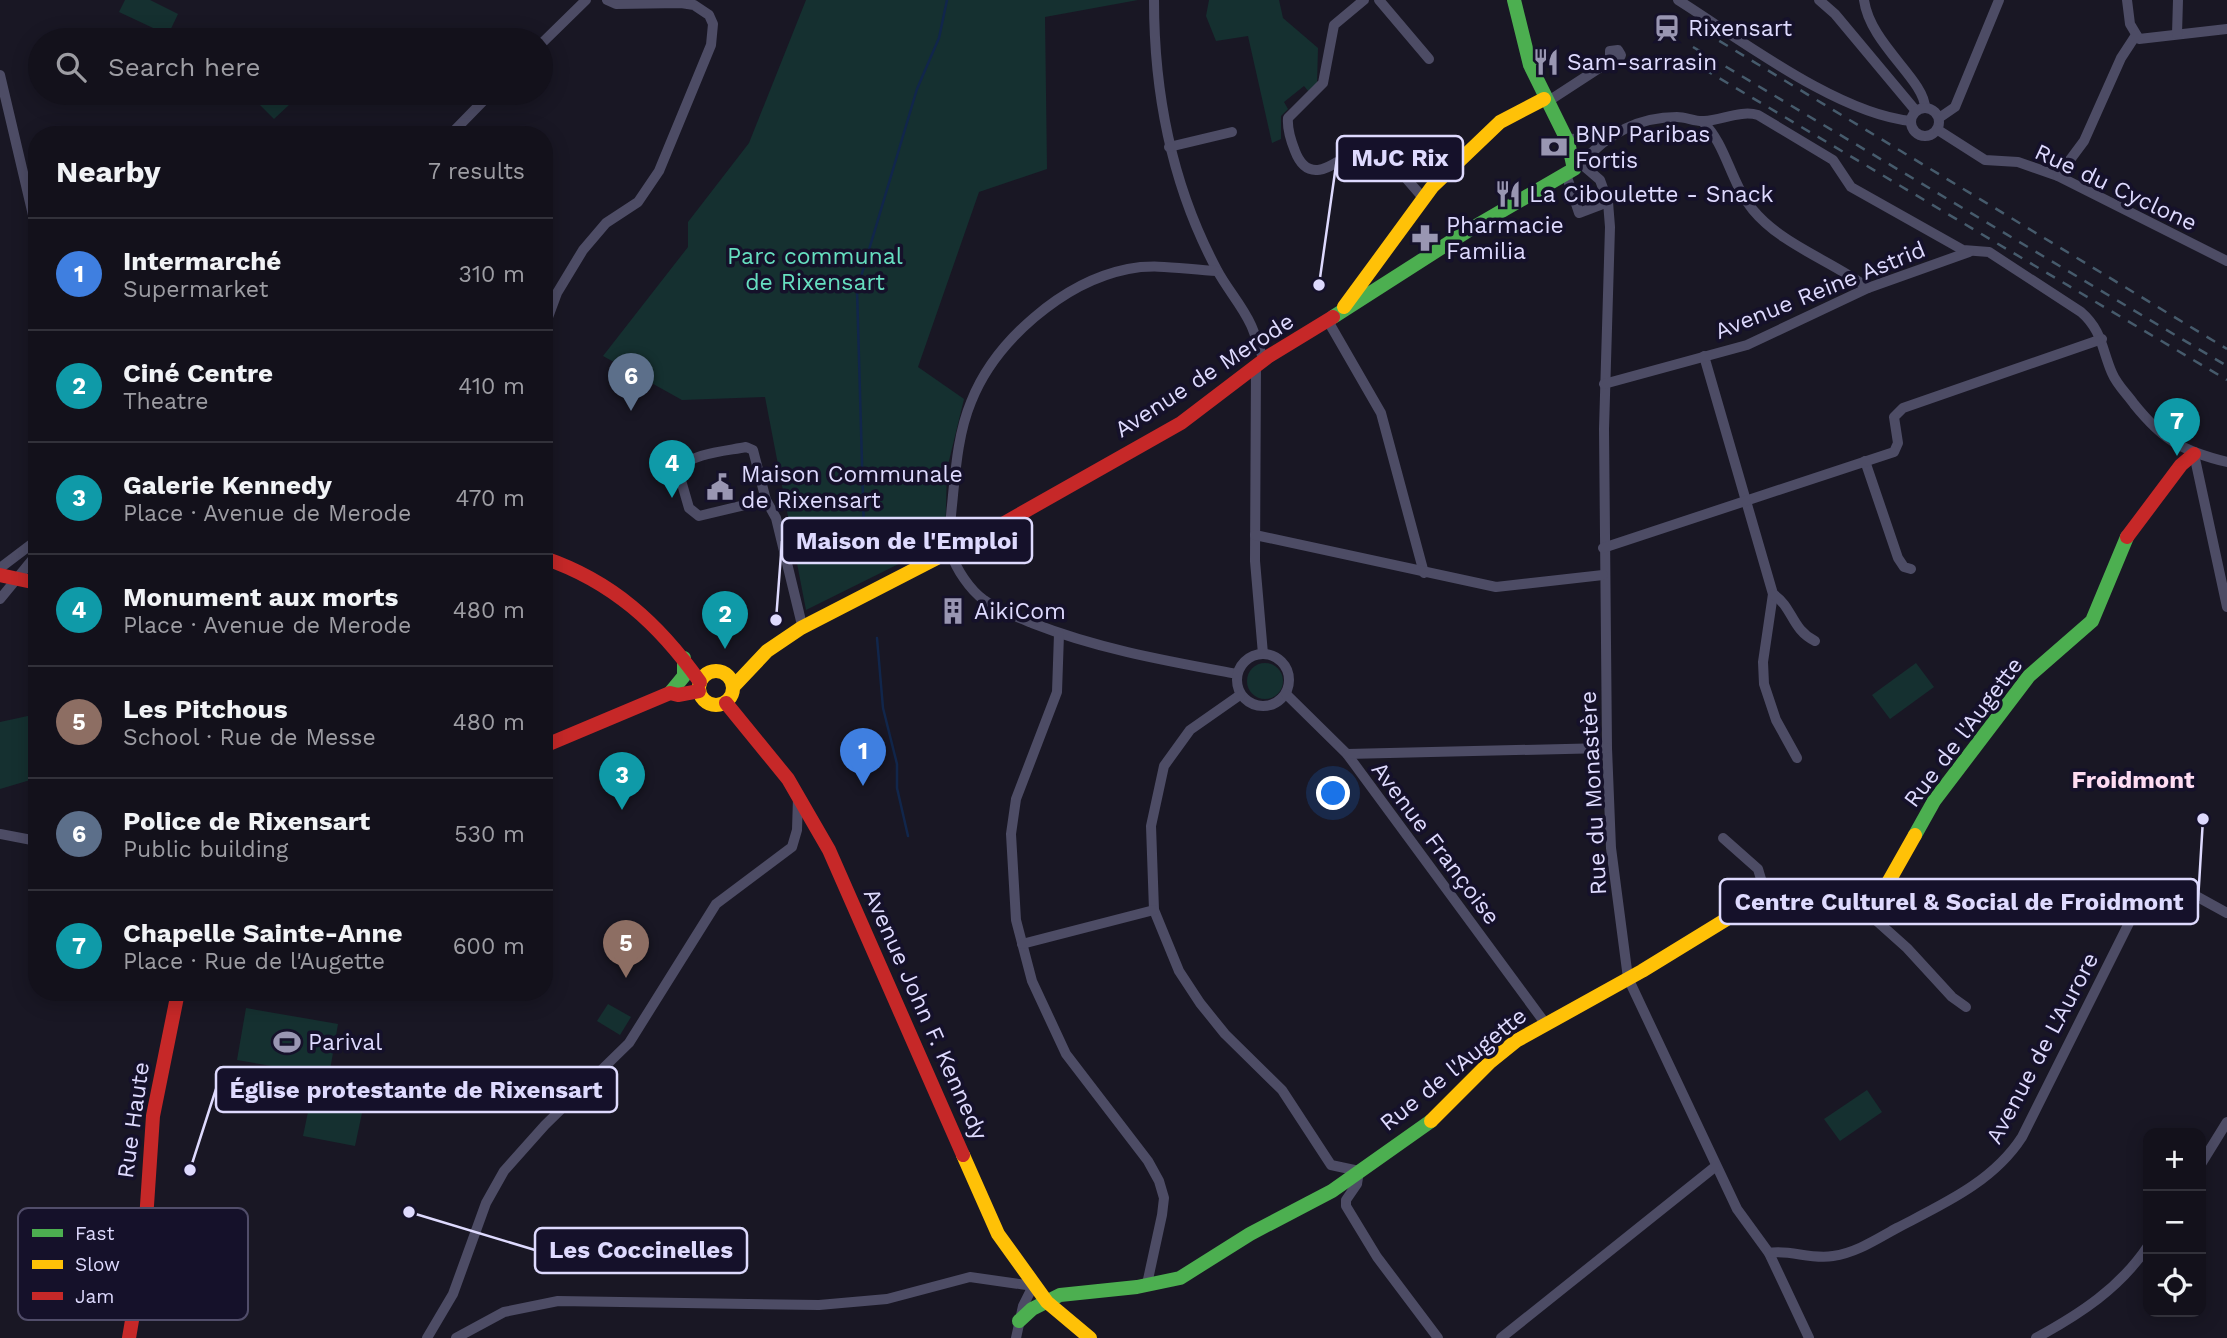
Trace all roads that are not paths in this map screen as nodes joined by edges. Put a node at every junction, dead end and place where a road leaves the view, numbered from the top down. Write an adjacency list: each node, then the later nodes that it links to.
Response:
1 (586, 0): 14 (street)
2 (607, 0): 43 (street)
3 (1154, 0): 30 (street)
4 (1364, 0): 35 (street)
5 (1379, 0): 17 (street)
6 (1514, 0): 20 (street)
7 (1678, 0): 22 (street)
8 (1819, 0): 22 (street)
9 (1864, 0): 22 (street)
10 (1999, 0): 23 (street)
11 (2127, 0): 15 (street)
12 (2178, 0): 16 (street)
13 (2227, 29): 16 (street)
14 (553, 32)
15 (2136, 34): 16 (street); 33 (street)
16 (2178, 34)
17 (1429, 60)
18 (1610, 61): 20 (street)
19 (0, 75): 34 (street)
20 (1545, 100): 29 (street); 35 (street)
21 (479, 105): 25 (street)
22 (1917, 113): 23 (street); 26 (street)
23 (1939, 118): 26 (street)
24 (1703, 122): 28 (street); 37 (street); 42 (street)
25 (459, 126)
26 (1938, 130): 33 (street, Rue du Cyclone)
27 (1232, 132): 30 (street)
28 (1606, 138): 29 (street); 31 (street)
29 (1566, 139): 31 (street)
30 (1169, 147): 40 (street)
31 (1579, 161): 32 (street, Avenue de Merode); 36 (street)
32 (1566, 174): 36 (street); 41 (street, Avenue de Merode)
33 (2058, 176): 38 (street, Rue du Cyclone)
34 (28, 194)
35 (1424, 199): 39 (street)
36 (1608, 202): 48 (street, Rue du Monastère)
37 (1969, 251): 42 (street, Avenue Reine Astrid); 45 (street)
38 (2227, 261)
39 (1375, 265): 41 (street); 44 (street)
40 (1217, 271): 47 (street); 57 (street)
41 (1388, 280): 44 (street, Avenue de Merode)
42 (1868, 288): 46 (street, Avenue Reine Astrid)
43 (553, 304)
44 (1334, 317): 47 (street, Avenue de Merode); 62 (street)
45 (2102, 339): 49 (street); 50 (street)
46 (1704, 356): 48 (street, Avenue Reine Astrid); 53 (street)
47 (1260, 363): 54 (street); 57 (street, Avenue de Merode)
48 (1604, 384): 56 (street, Rue du Monastère)
49 (2194, 454): 51 (street); 69 (street); 91 (street, Rue de l'Augette)
50 (1865, 461): 53 (street); 61 (street)
51 (2227, 462)
52 (766, 500): 52 (street); 70 (street)
53 (1746, 501): 56 (street); 67 (street)
54 (1255, 535): 62 (street); 73 (street)
55 (28, 547): 60 (street)
56 (1603, 548): 64 (street, Rue du Monastère)
57 (950, 551): 70 (street, Avenue de Merode); 71 (street)
58 (553, 561): 74 (street)
59 (28, 565): 65 (street)
60 (0, 568)
61 (1912, 569)
62 (1424, 573): 64 (street)
63 (0, 575): 65 (street)
64 (1603, 575): 83 (street, Rue du Monastère)
65 (18, 578): 66 (street); 68 (street)
66 (28, 581)
67 (1773, 594): 72 (street); 85 (street)
68 (0, 598)
69 (2227, 607)
70 (802, 625): 77 (street, Avenue de Merode)
71 (1059, 634): 75 (street); 94 (street)
72 (1815, 641)
73 (1263, 654): 75 (street); 79 (street)
74 (684, 658): 76 (street); 78 (street)
75 (1237, 674): 80 (street)
76 (699, 686): 77 (street); 78 (street); 81 (street)
77 (733, 686): 81 (street)
78 (670, 693): 82 (street)
79 (1286, 694): 80 (street); 84 (street, Avenue Françoise)
80 (1240, 695): 92 (street)
81 (726, 703): 86 (street, Avenue John F. Kennedy)
82 (553, 742)
83 (1607, 748): 84 (street); 95 (street, Rue du Monastère)
84 (1347, 754): 98 (street, Avenue Françoise)
85 (1797, 758)
86 (799, 794): 107 (street, Avenue John F. Kennedy); 112 (street)
87 (0, 834): 89 (street)
88 (1723, 838): 90 (street)
89 (28, 839)
90 (1767, 899): 91 (street, Rue de l'Augette); 95 (street, Rue de l'Augette)
91 (1867, 906): 97 (street)
92 (1154, 910): 94 (street); 102 (street)
93 (2227, 913): 105 (street, Avenue de L'Aurore)
94 (1022, 944): 106 (street)
95 (1628, 978): 98 (street, Rue de l'Augette); 101 (street, Rue du Monastère)
96 (176, 1001): 103 (street, Rue Haute)
97 (1966, 1007)
98 (1545, 1023): 102 (street, Rue de l'Augette)
99 (2227, 1122): 100 (street)
100 (2206, 1156)
101 (1716, 1166): 105 (street, Rue du Monastère); 117 (street)
102 (1359, 1171): 106 (street, Rue de l'Augette); 116 (street)
103 (147, 1208)
104 (2143, 1252): 119 (street)
105 (1769, 1253): 118 (street, Rue du Monastère)
106 (1147, 1284): 108 (street, Rue de l'Augette)
107 (1033, 1286): 108 (street, Avenue John F. Kennedy); 110 (street); 113 (street)
108 (1047, 1302): 110 (street, Rue de l'Augette); 115 (street, Avenue John F. Kennedy)
109 (132, 1320): 111 (street, Rue Haute)
110 (1020, 1321): 114 (street)
111 (129, 1338)
112 (427, 1338)
113 (456, 1338)
114 (1016, 1338)
115 (1090, 1338)
116 (1438, 1338)
117 (1501, 1338)
118 (1809, 1338)
119 (2036, 1338)

